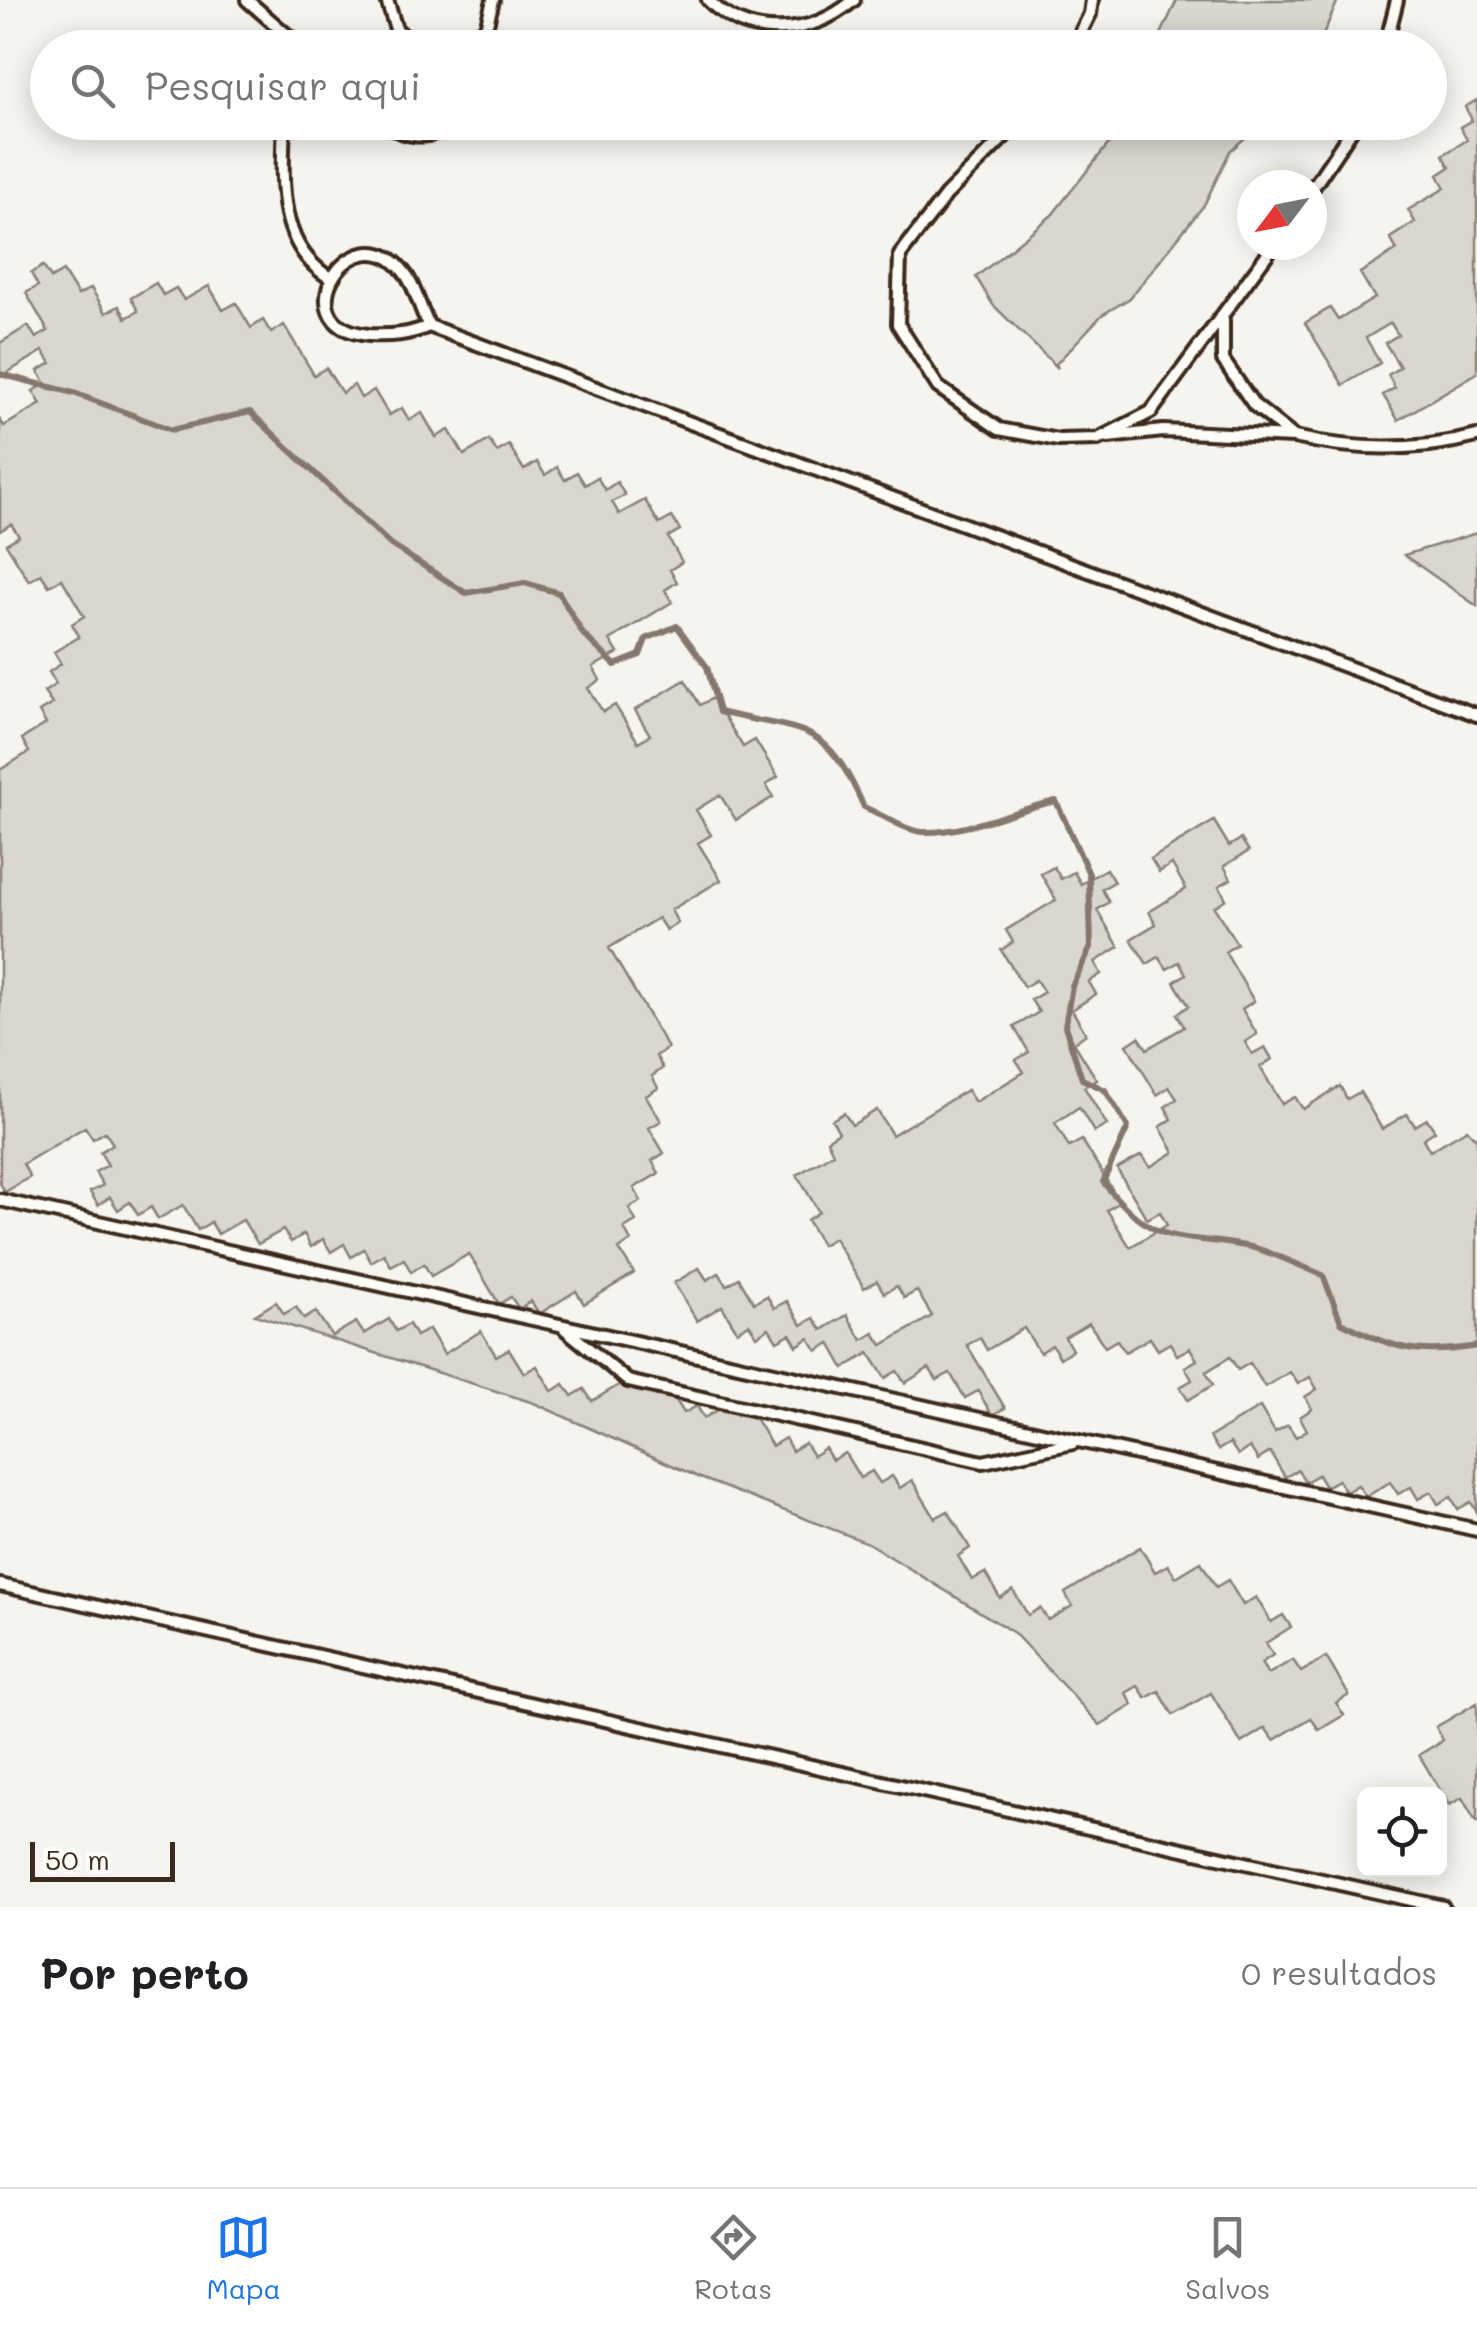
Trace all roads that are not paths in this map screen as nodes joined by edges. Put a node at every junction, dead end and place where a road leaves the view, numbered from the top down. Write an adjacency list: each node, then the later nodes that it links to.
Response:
1 (247, 0): 8 (lane)
2 (387, 0): 9 (lane)
3 (493, 0): 10 (lane)
4 (854, 0): 7 (lane)
5 (1092, 0): 11 (lane)
6 (1398, 0): 12 (lane)
7 (707, 1)
8 (278, 30)
9 (397, 30)
10 (484, 30)
11 (1082, 30)
12 (1390, 30)
13 (283, 140): 18 (lane)
14 (1001, 140): 23 (lane)
15 (1344, 140): 16 (lane)
16 (1324, 170)
17 (1264, 260): 19 (lane)
18 (330, 278): 20 (lane); 20 (lane)
19 (1223, 320): 22 (lane); 23 (lane)
20 (428, 326): 24 (lane)
21 (1477, 436): 22 (lane)
22 (1294, 437): 23 (lane)
23 (1098, 439)
24 (1477, 714)
25 (0, 1200): 26 (lane)
26 (560, 1325): 27 (lane); 27 (lane)
27 (1080, 1441): 28 (lane)
28 (1477, 1530)
29 (0, 1586): 30 (lane)
30 (1444, 1907)

